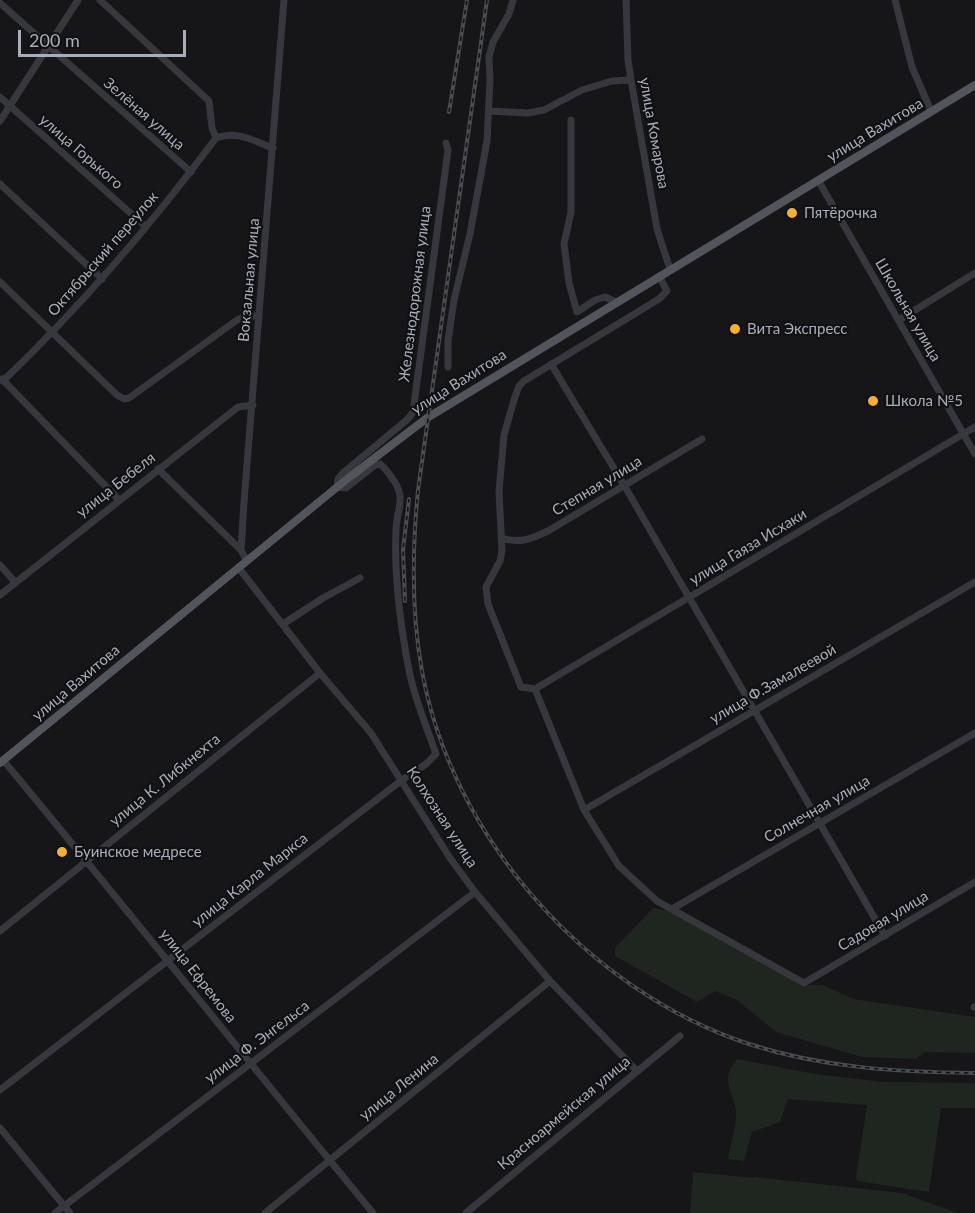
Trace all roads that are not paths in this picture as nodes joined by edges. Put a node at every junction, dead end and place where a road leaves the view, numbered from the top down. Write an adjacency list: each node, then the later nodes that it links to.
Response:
1 (78, 0): 8 (street)
2 (100, 0): 17 (street)
3 (284, 0): 19 (street, Вокзальная улица)
4 (513, 0): 13 (street)
5 (626, 0): 9 (street, улица Комарова)
6 (895, 0): 14 (street)
7 (0, 3): 8 (street, Зелёная улица)
8 (48, 47): 12 (street); 20 (street, Зелёная улица)
9 (631, 81): 13 (street); 24 (street, улица Комарова)
10 (975, 85): 14 (main road, улица Вахитова)
11 (0, 98): 12 (street, улица Горького)
12 (10, 106): 16 (street); 23 (street, улица Горького)
13 (489, 111): 34 (street)
14 (931, 111): 21 (main road, улица Вахитова)
15 (571, 120): 29 (street)
16 (0, 121)
17 (216, 138): 19 (street); 20 (street, Октябрьский переулок)
18 (446, 143): 43 (street, Железнодорожная улица)
19 (273, 148): 30 (street, Вокзальная улица)
20 (191, 172): 23 (street, Октябрьский переулок)
21 (818, 180): 24 (main road, улица Вахитова); 31 (street, Школьная улица)
22 (0, 184): 27 (street)
23 (145, 226): 27 (street, Октябрьский переулок)
24 (670, 269): 26 (main road, улица Вахитова)
25 (975, 273): 31 (street)
26 (659, 276): 29 (main road, улица Вахитова); 33 (street)
27 (102, 279): 32 (street, Октябрьский переулок)
28 (0, 282): 32 (street)
29 (616, 302): 43 (main road, улица Вахитова)
30 (259, 316): 32 (street); 36 (street, Вокзальная улица)
31 (899, 320): 38 (street, Школьная улица)
32 (53, 333): 35 (street, Октябрьский переулок)
33 (551, 364): 42 (street); 45 (street)
34 (448, 367)
35 (2, 379): 44 (street)
36 (253, 405): 41 (street, улица Бебеля); 46 (street, Вокзальная улица)
37 (975, 427): 38 (street, улица Гаяза Исхаки)
38 (963, 435): 40 (street, Школьная улица); 54 (street, улица Гаяза Исхаки)
39 (702, 439): 42 (street, Степная улица)
40 (975, 454)
41 (158, 469): 44 (street, улица Бебеля); 46 (street)
42 (624, 485): 45 (street, Степная улица); 54 (street)
43 (337, 487): 47 (main road, улица Вахитова); 61 (street, улица Карла Маркса)
44 (119, 500): 51 (street, улица Бебеля)
45 (501, 538): 57 (street)
46 (241, 550): 47 (street)
47 (246, 560): 49 (main road, улица Вахитова)
48 (0, 565): 51 (street)
49 (238, 567): 55 (street, Колхозная улица); 60 (main road, улица Вахитова)
50 (360, 579): 55 (street)
51 (15, 582): 53 (street, улица Бебеля)
52 (975, 582): 58 (street, улица Ф.Замалеевой)
53 (0, 595)
54 (688, 598): 57 (street, улица Гаяза Исхаки); 58 (street)
55 (283, 624): 56 (street, Колхозная улица)
56 (320, 672): 61 (street, Колхозная улица); 64 (street, улица К. Либкнехта)
57 (535, 690): 62 (street)
58 (755, 711): 62 (street, улица Ф.Замалеевой); 63 (street)
59 (975, 733): 63 (street, Солнечная улица)
60 (1, 760): 64 (street, улица Ефремова)
61 (402, 780): 66 (street, Колхозная улица); 70 (street, улица Карла Маркса)
62 (584, 810): 67 (street)
63 (819, 823): 67 (street, Солнечная улица); 69 (street)
64 (87, 860): 68 (street, улица К. Либкнехта); 70 (street, улица Ефремова)
65 (975, 882): 69 (street, Садовая улица)
66 (474, 892): 71 (street, Колхозная улица); 73 (street, улица Ф. Энгельса)
67 (672, 909): 69 (street, Садовая улица)
68 (0, 931)
69 (885, 936)
70 (169, 960): 73 (street, улица Ефремова); 75 (street, улица Карла Маркса)
71 (550, 981): 74 (street, Колхозная улица); 77 (street, улица Ленина)
72 (680, 1035): 74 (street, Красноармейская улица)
73 (250, 1064): 77 (street, улица Ефремова); 78 (street, улица Ф. Энгельса)
74 (636, 1070): 83 (street, Красноармейская улица)
75 (0, 1090)
76 (0, 1128): 78 (street)
77 (330, 1161): 81 (street, улица Ленина); 82 (street, улица Ефремова)
78 (64, 1206): 79 (street, улица Ф. Энгельса); 80 (street)
79 (55, 1213)
80 (70, 1213)
81 (265, 1213)
82 (373, 1213)
83 (466, 1213)

